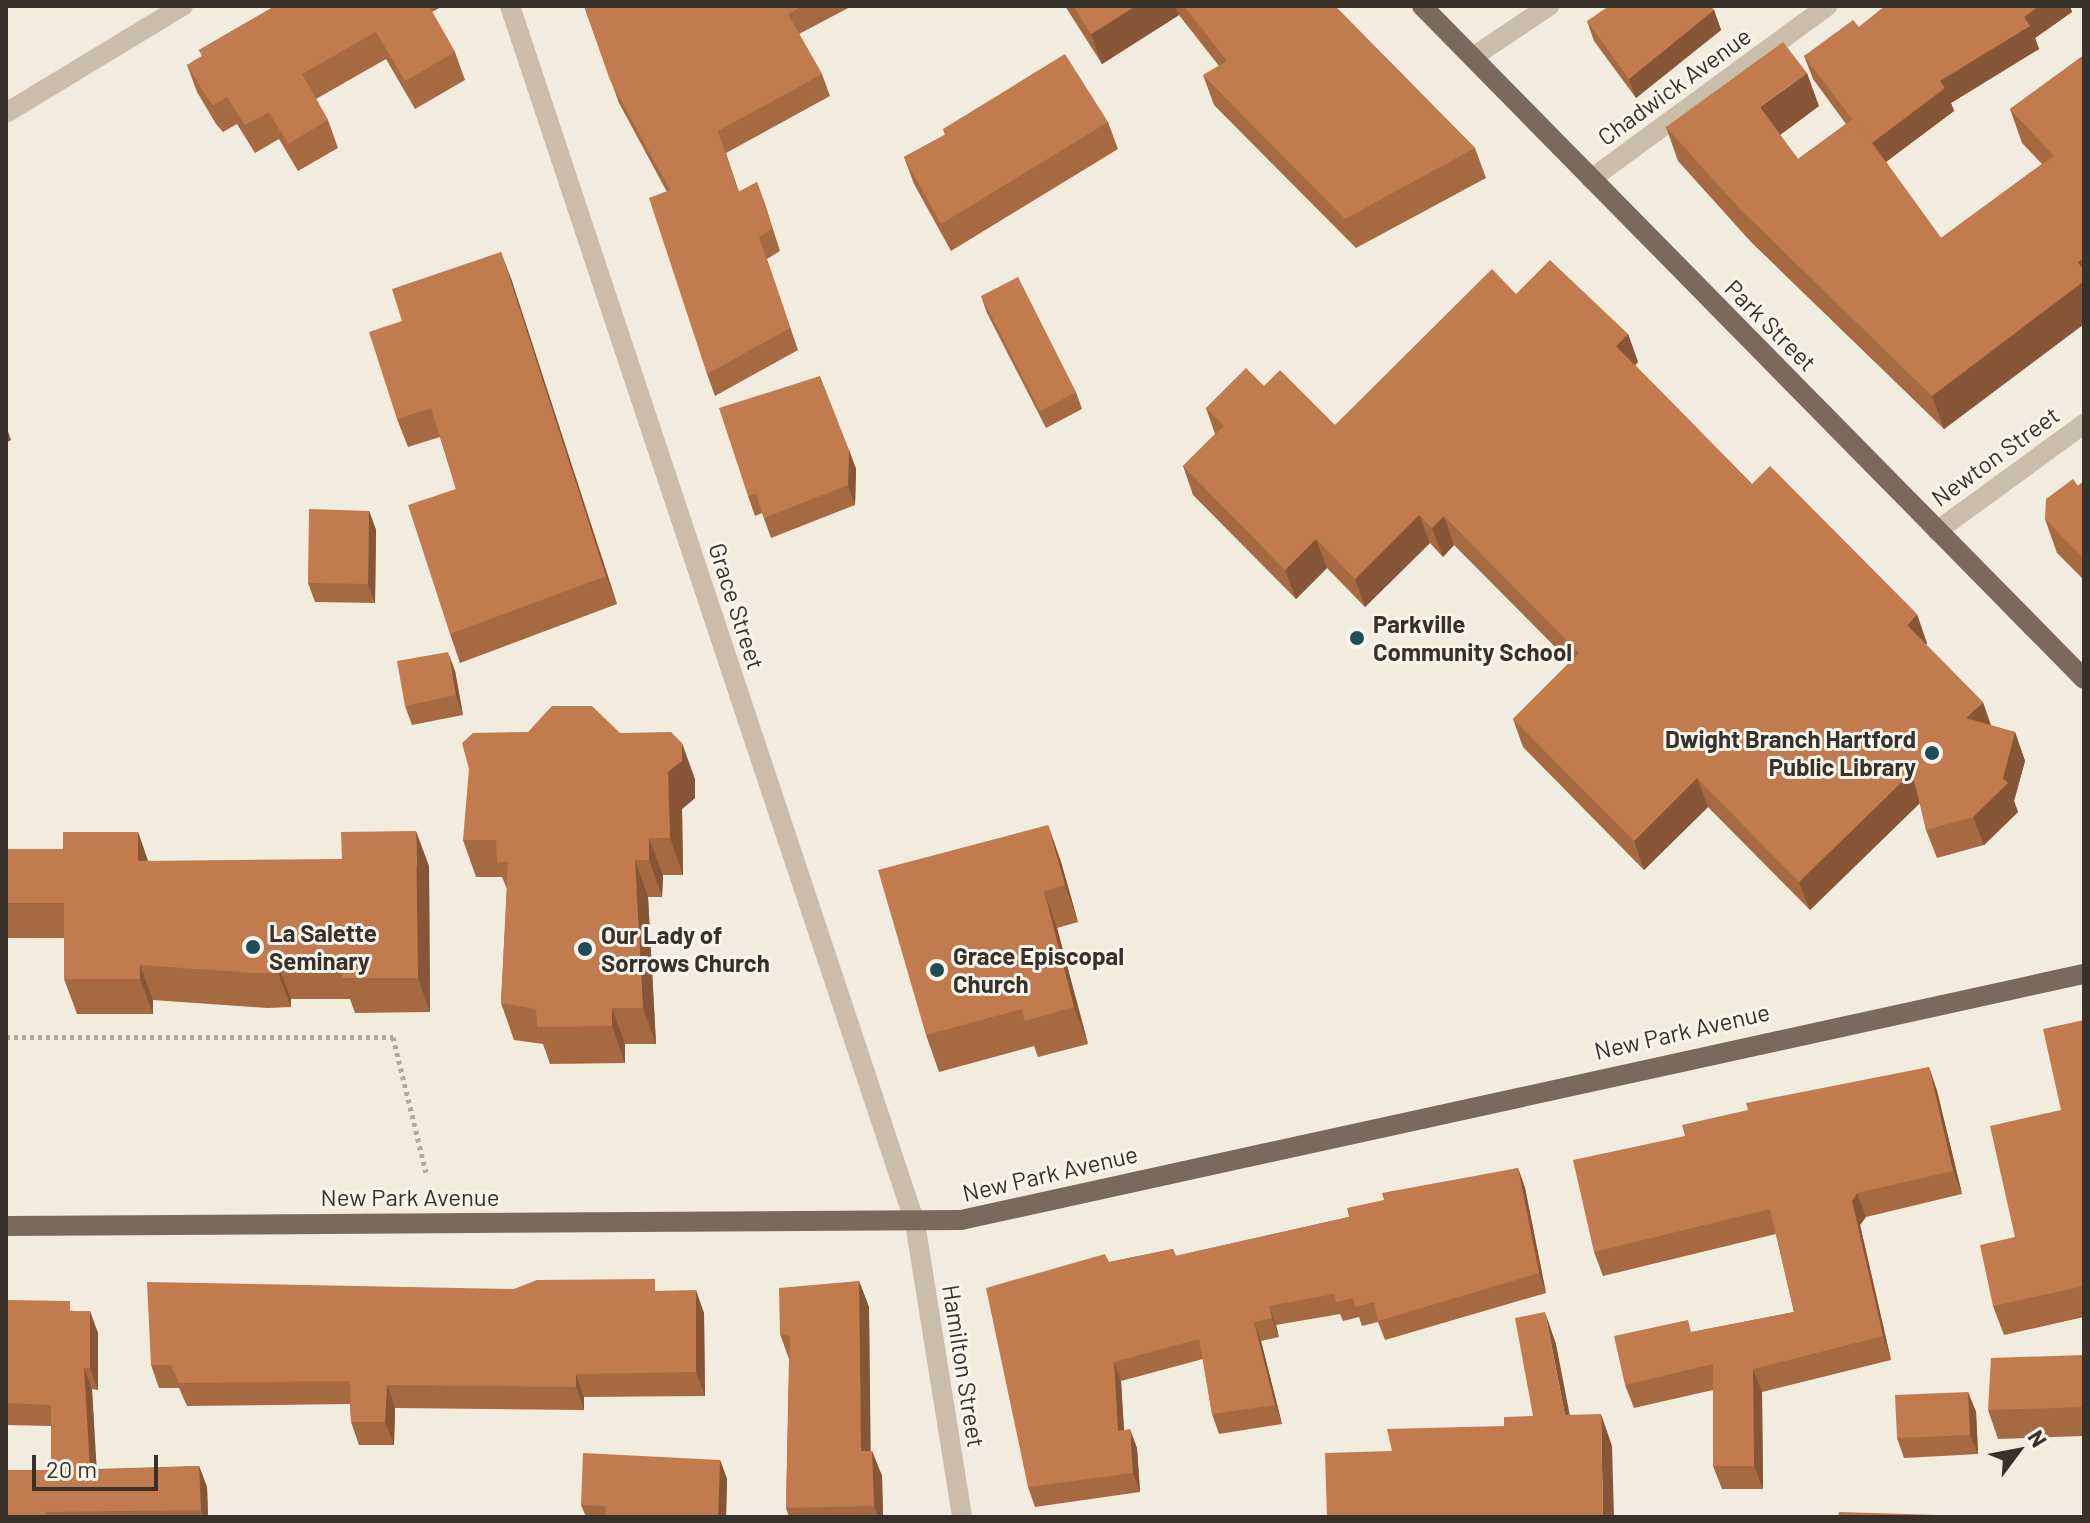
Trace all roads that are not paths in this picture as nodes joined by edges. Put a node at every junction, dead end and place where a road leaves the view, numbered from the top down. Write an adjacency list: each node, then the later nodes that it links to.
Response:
1 (183, 6): 8 (street)
2 (510, 6): 14 (street, Grace Street)
3 (1422, 6): 7 (main road, Park Street)
4 (1549, 6): 7 (street)
5 (1827, 6): 6 (street, Chadwick Avenue)
6 (1802, 13): 9 (street, Chadwick Avenue)
7 (1473, 57): 9 (main road, Park Street)
8 (6, 113)
9 (1591, 179): 11 (main road, Park Street)
10 (2084, 424): 11 (street, Newton Street)
11 (1937, 531): 12 (main road, Park Street)
12 (2084, 679)
13 (2084, 974): 14 (main road, New Park Avenue)
14 (915, 1223): 15 (main road, New Park Avenue); 16 (street, Hamilton Street)
15 (6, 1226)
16 (962, 1517)

